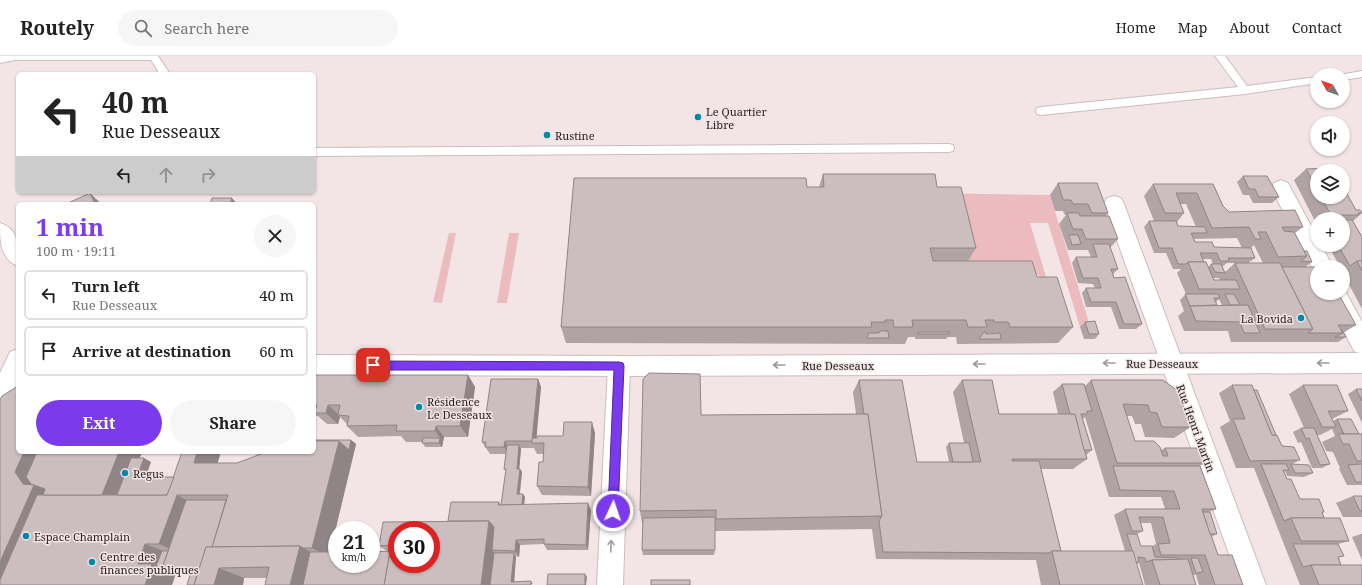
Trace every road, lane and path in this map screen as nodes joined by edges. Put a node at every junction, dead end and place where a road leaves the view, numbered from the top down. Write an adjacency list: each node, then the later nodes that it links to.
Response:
1 (153, 56): 3 (lane); 4 (lane)
2 (1220, 56): 8 (lane)
3 (6, 57)
4 (163, 72)
5 (1362, 74): 6 (lane)
6 (1350, 76)
7 (1310, 81): 8 (lane)
8 (1245, 90): 9 (lane)
9 (1041, 111)
10 (949, 148): 11 (lane)
11 (316, 152)
12 (1281, 188): 16 (street)
13 (1114, 204): 19 (street, Rue Henri Martin)
14 (0, 231): 15 (street)
15 (16, 254)
16 (1318, 260)
17 (1339, 300): 18 (street)
18 (1362, 344)
19 (1172, 363): 20 (street, Rue Desseaux, one-way to 19); 22 (street, Rue Desseaux, one-way to 22); 26 (street, Rue Henri Martin)
20 (1362, 363)
21 (316, 365): 22 (street, Rue Desseaux)
22 (619, 366): 25 (street, one-way to 22)
23 (12, 367): 24 (street)
24 (0, 398)
25 (610, 585)
26 (1253, 585)

